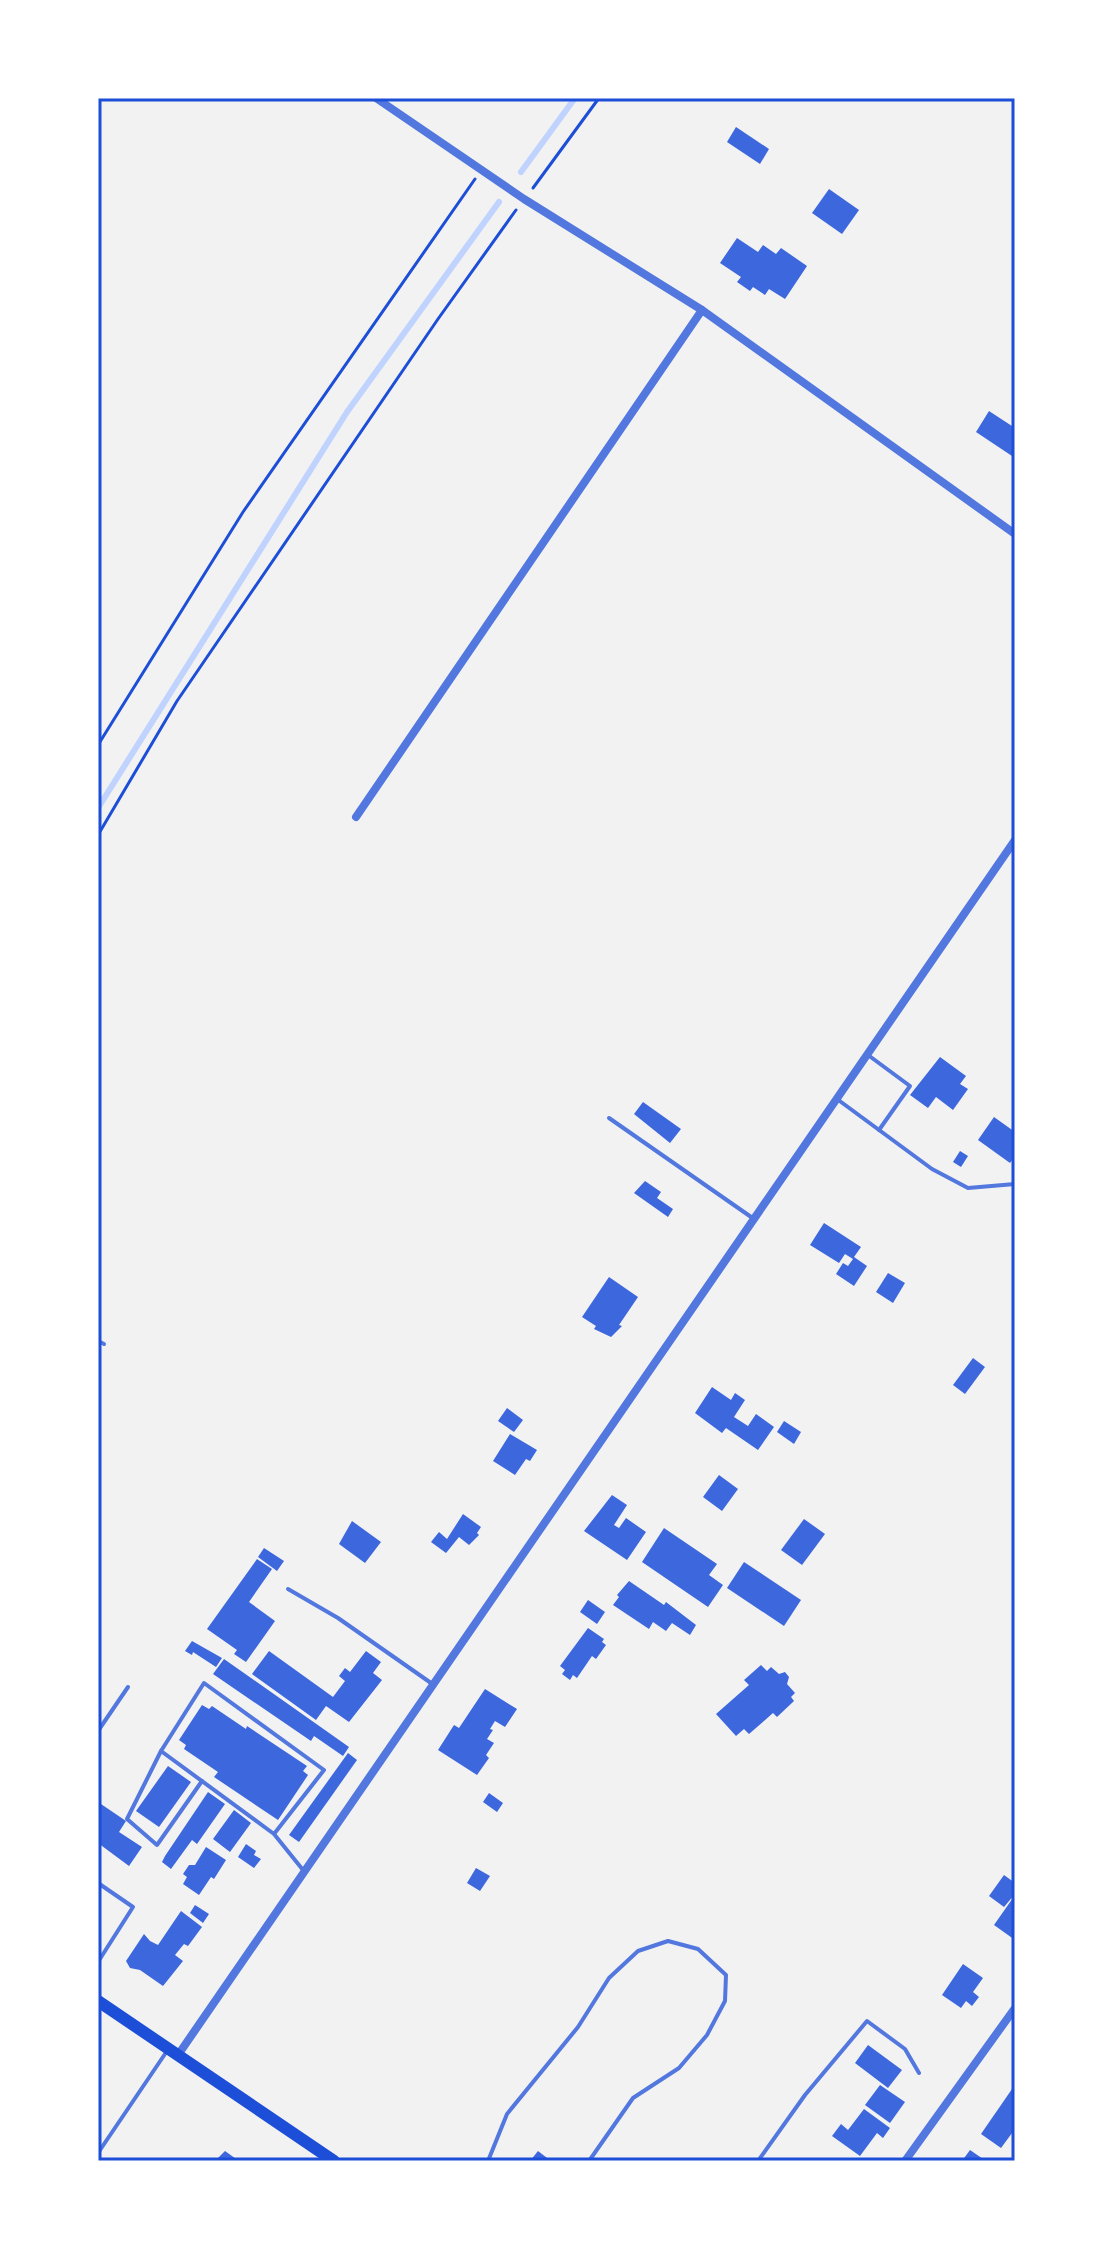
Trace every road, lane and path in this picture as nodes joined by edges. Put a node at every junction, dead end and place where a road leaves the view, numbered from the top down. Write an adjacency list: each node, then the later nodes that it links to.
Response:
1 (376, 98): 3 (street)
2 (599, 98): 4 (path)
3 (482, 169): 4 (street); 7 (path)
4 (524, 199): 5 (street); 9 (path)
5 (702, 310): 6 (street); 8 (street)
6 (1015, 534)
7 (98, 745)
8 (356, 817)
9 (98, 835)
10 (1015, 840): 11 (street)
11 (868, 1054): 12 (street); 14 (lane)
12 (837, 1099): 14 (lane); 16 (street)
13 (609, 1118): 16 (lane)
14 (879, 1130): 15 (lane)
15 (1015, 1184)
16 (754, 1219): 20 (street)
17 (98, 1341): 18 (lane)
18 (104, 1344)
19 (288, 1589): 20 (lane)
20 (433, 1684): 26 (street)
21 (128, 1687): 22 (lane)
22 (98, 1731)
23 (161, 1751): 24 (lane); 24 (lane); 25 (lane)
24 (202, 1781): 25 (lane)
25 (274, 1834): 26 (lane)
26 (304, 1872): 31 (street)
27 (98, 1883): 28 (lane)
28 (98, 1962)
29 (98, 2001): 31 (main road)
30 (1015, 2008): 38 (street)
31 (173, 2052): 33 (lane); 34 (main road)
32 (919, 2073): 37 (lane)
33 (98, 2153)
34 (334, 2161)
35 (488, 2161): 36 (lane)
36 (589, 2161)
37 (758, 2161)
38 (905, 2161)

